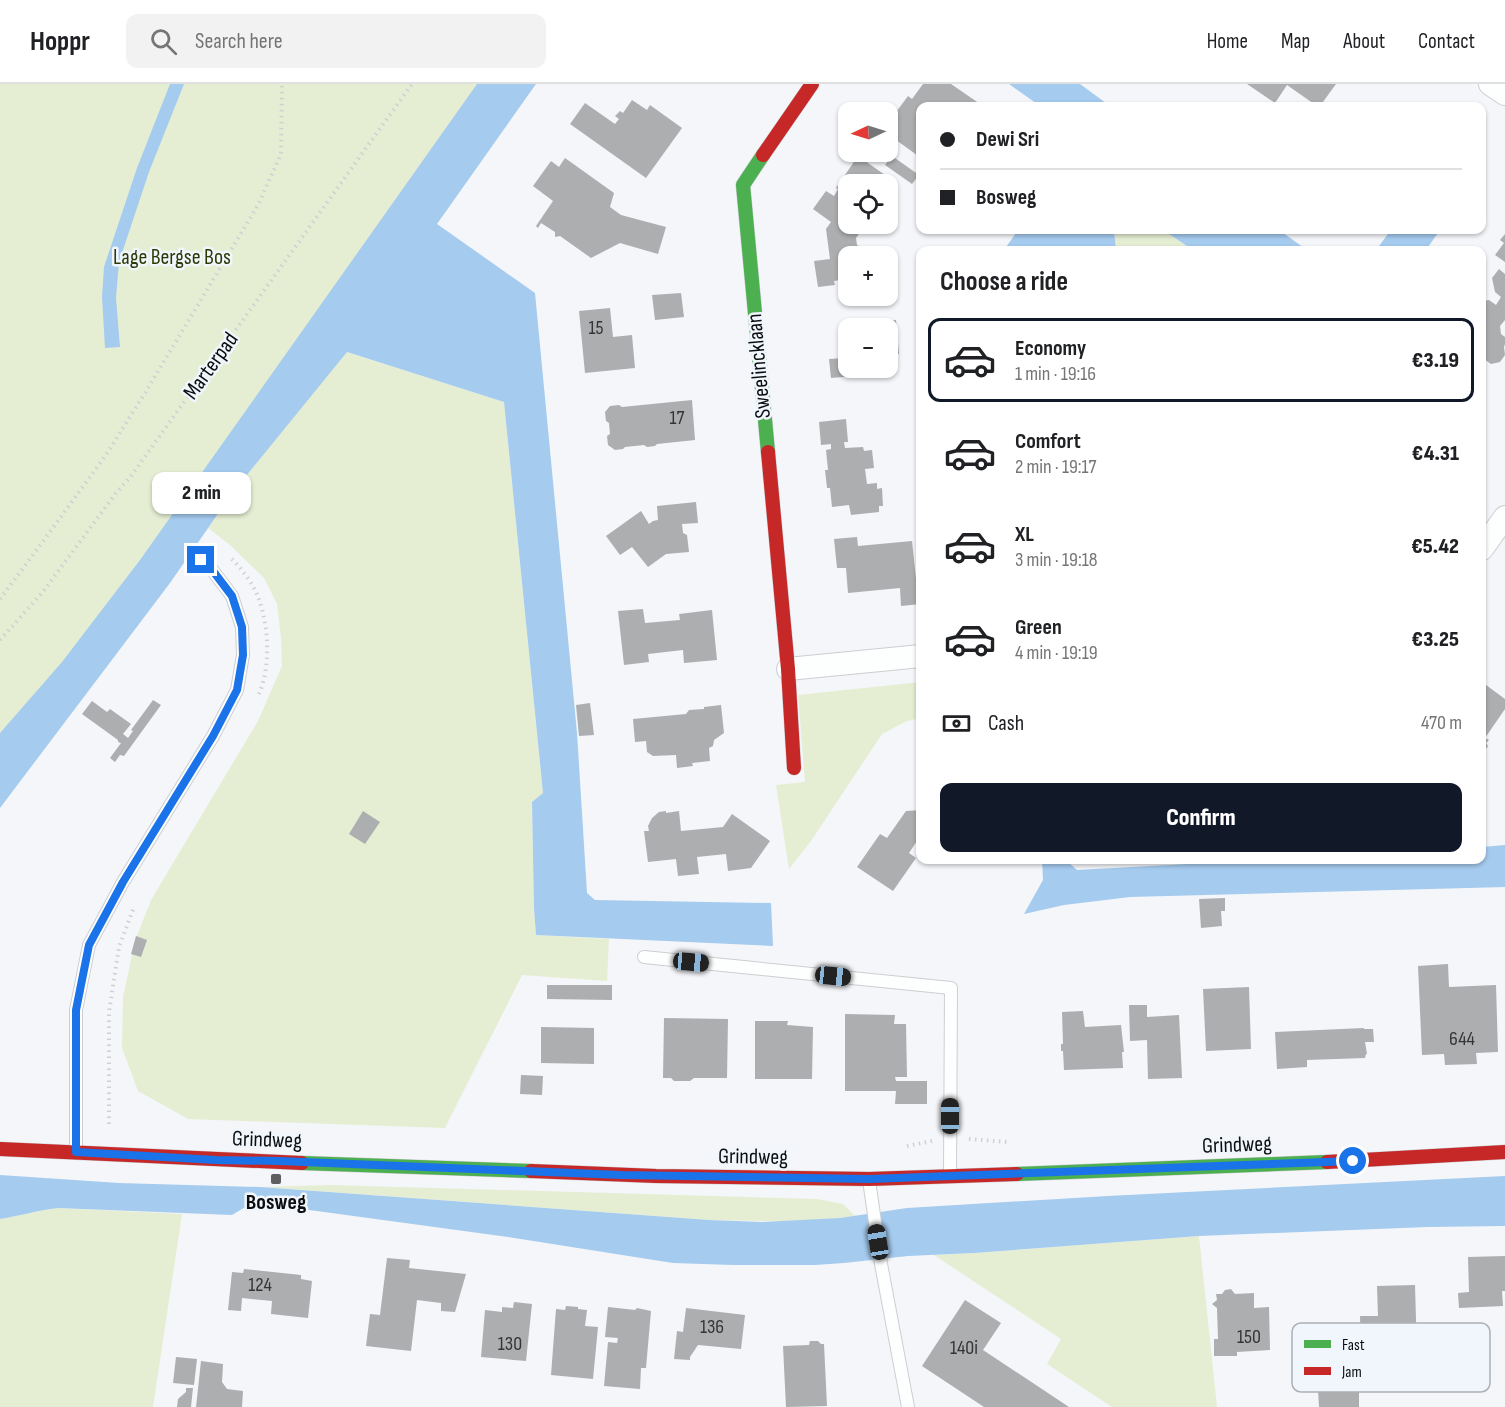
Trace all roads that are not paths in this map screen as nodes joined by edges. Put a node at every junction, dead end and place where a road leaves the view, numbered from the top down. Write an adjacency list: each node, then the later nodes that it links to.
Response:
1 (812, 84): 8 (street, Sweelincklaan)
2 (1490, 84): 3 (street)
3 (1505, 94)
4 (1505, 518): 5 (street)
5 (1486, 544)
6 (201, 560): 12 (lane)
7 (916, 656): 8 (street)
8 (788, 669): 9 (street, Sweelincklaan)
9 (794, 768)
10 (644, 957): 14 (lane)
11 (0, 1149): 12 (street, Grindweg)
12 (76, 1152): 15 (street, Grindweg)
13 (1505, 1152): 14 (street, Grindweg)
14 (950, 1177): 15 (street, Grindweg)
15 (869, 1179): 16 (lane)
16 (908, 1407)

